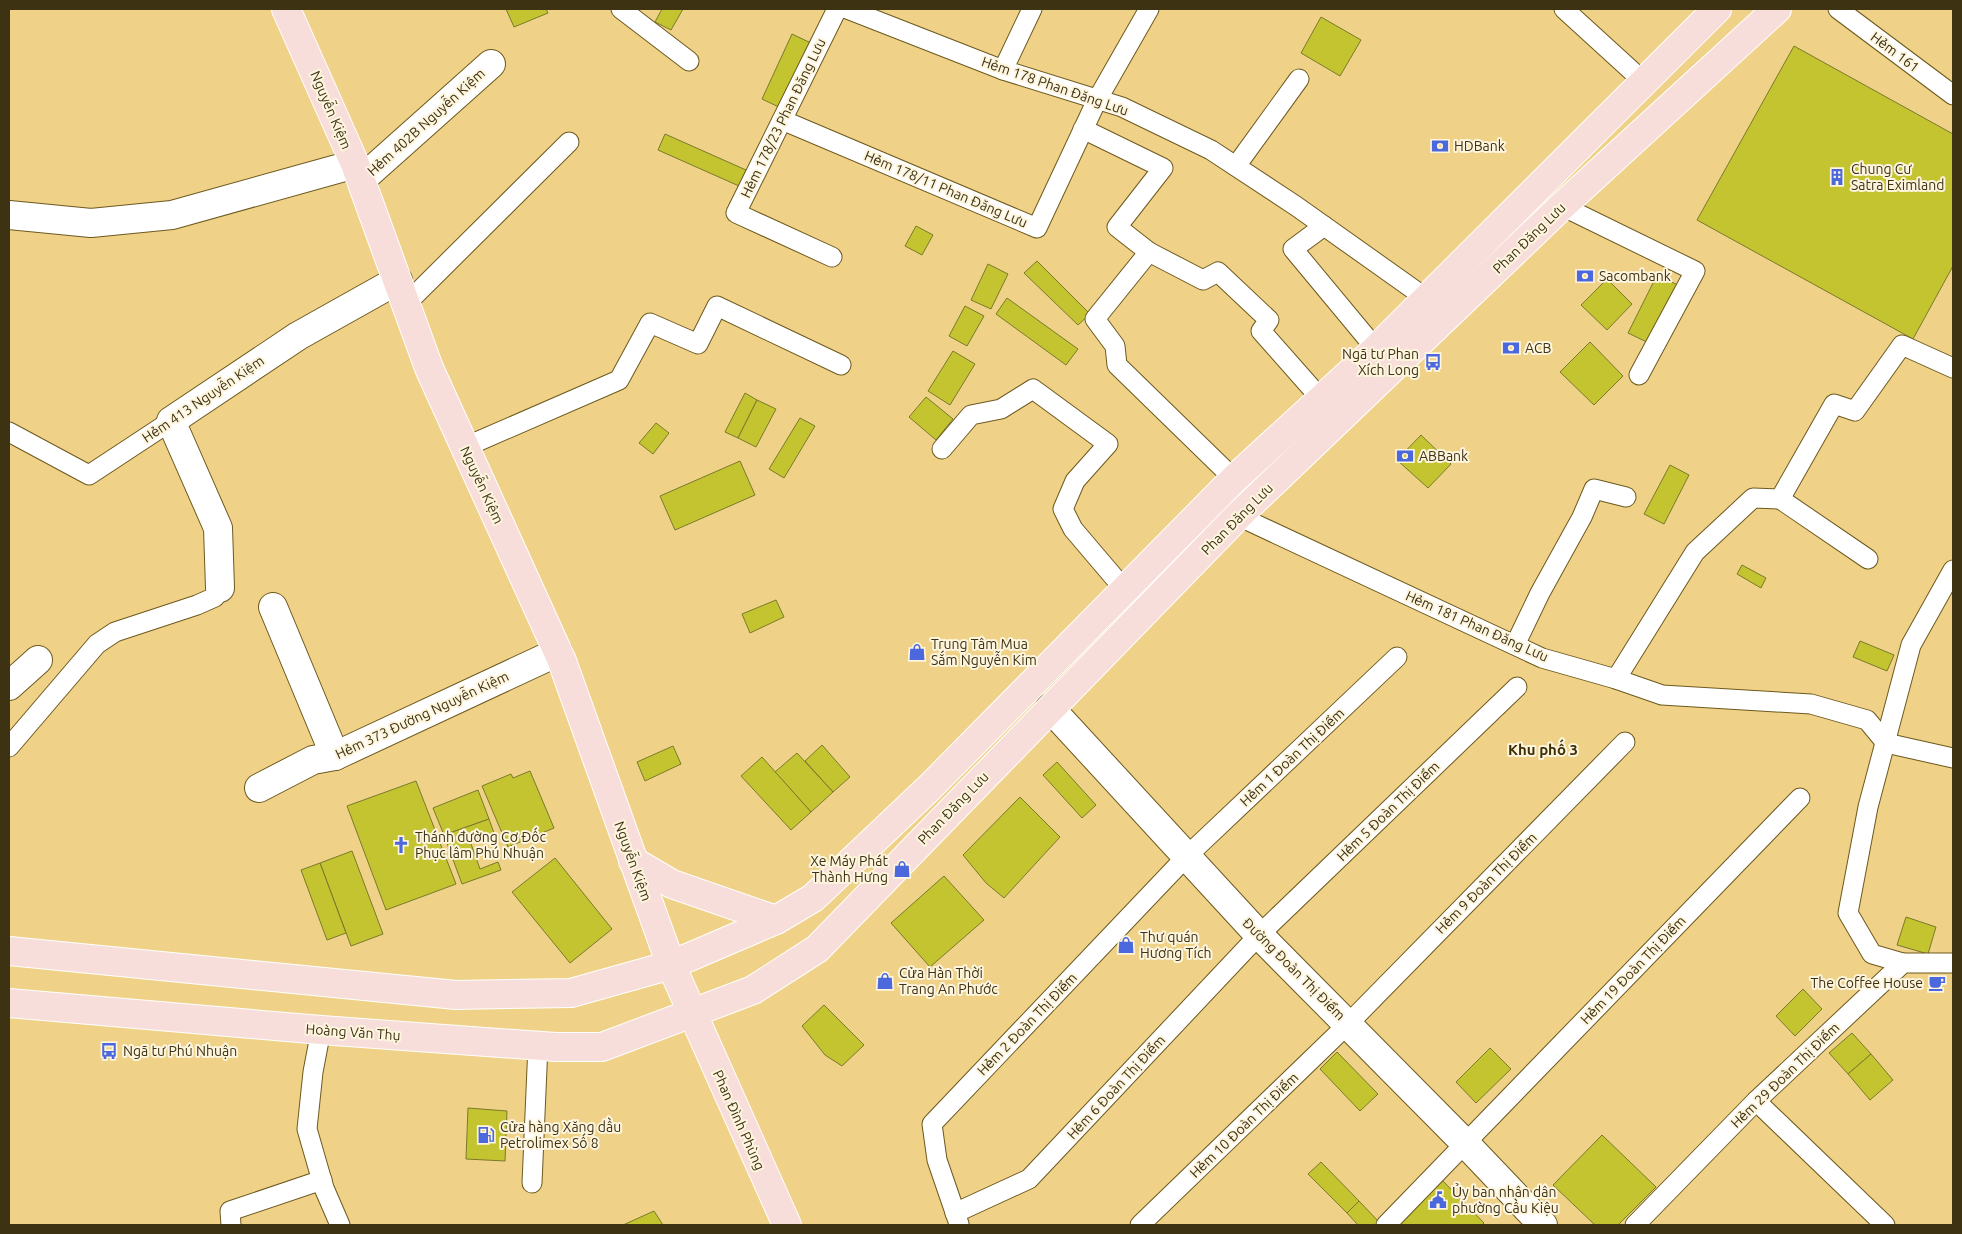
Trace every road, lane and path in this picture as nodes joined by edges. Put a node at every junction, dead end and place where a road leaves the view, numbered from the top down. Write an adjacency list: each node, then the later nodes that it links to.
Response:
1 (286, 9): 22 (main road, Nguyễn Kiệm)
2 (621, 9): 11 (lane)
3 (837, 9): 18 (lane, Hẻm 178/23 Phan Đăng Lưu)
4 (847, 9): 13 (lane, Hẻm 178 Phan Đăng Lưu)
5 (1032, 9): 13 (lane)
6 (1149, 9): 17 (lane, Hẻm 178/11 Phan Đăng Lưu)
7 (1564, 9): 15 (lane)
8 (1717, 9): 15 (main road, Phan Đăng Lưu)
9 (1777, 9): 23 (main road, Phan Đăng Lưu)
10 (1838, 9): 16 (lane, Hẻm 161)
11 (689, 61)
12 (491, 64): 22 (street, Hẻm 402B Nguyễn Kiệm)
13 (1003, 70): 17 (lane, Hẻm 178 Phan Đăng Lưu)
14 (1299, 79): 21 (lane)
15 (1644, 82): 29 (main road, Phan Đăng Lưu)
16 (1953, 95)
17 (1097, 100): 19 (lane, Hẻm 178/11 Phan Đăng Lưu); 21 (lane, Hẻm 178 Phan Đăng Lưu)
18 (782, 120): 19 (lane, Hẻm 178/11 Phan Đăng Lưu); 27 (lane, Hẻm 178/23 Phan Đăng Lưu)
19 (1083, 128): 26 (lane)
20 (569, 142): 28 (lane)
21 (1236, 166): 25 (lane, Hẻm 178 Phan Đăng Lưu)
22 (358, 172): 24 (street); 28 (main road, Nguyễn Kiệm)
23 (1562, 206): 33 (lane); 42 (main road, Phan Đăng Lưu)
24 (9, 215)
25 (1324, 226): 29 (lane, Hẻm 178 Phan Đăng Lưu); 30 (lane)
26 (1148, 252): 34 (lane); 39 (lane)
27 (832, 257)
28 (402, 292): 35 (street, Hẻm 413 Nguyễn Kiệm); 37 (main road, Nguyễn Kiệm)
29 (1426, 299): 30 (main road, Phan Đăng Lưu)
30 (1376, 349): 34 (main road, Phan Đăng Lưu)
31 (841, 365): 37 (lane)
32 (1953, 368): 41 (lane)
33 (1639, 375)
34 (1322, 400): 39 (main road, Phan Đăng Lưu)
35 (171, 421): 36 (lane, Hẻm 413 Nguyễn Kiệm); 45 (street)
36 (9, 432)
37 (465, 447): 49 (main road, Nguyễn Kiệm)
38 (942, 449): 46 (lane)
39 (1234, 479): 46 (main road, Phan Đăng Lưu)
40 (1626, 497): 48 (lane)
41 (1780, 499): 43 (lane); 52 (lane)
42 (1238, 516): 48 (lane, Hẻm 181 Phan Đăng Lưu); 55 (main road, Phan Đăng Lưu)
43 (1868, 559)
44 (1953, 570): 57 (lane)
45 (220, 588): 58 (lane)
46 (1124, 589): 65 (main road, Phan Đăng Lưu)
47 (273, 607): 59 (street)
48 (1515, 645): 52 (lane, Hẻm 181 Phan Đăng Lưu)
49 (558, 652): 59 (street, Hẻm 373 Đường Nguyễn Kiệm); 64 (main road, Nguyễn Kiệm)
50 (1398, 657): 63 (lane, Hẻm 1 Đoàn Thị Điểm)
51 (38, 660): 53 (street)
52 (1616, 679): 57 (lane, Hẻm 181 Phan Đăng Lưu)
53 (9, 686)
54 (1517, 687): 66 (lane, Hẻm 5 Đoàn Thị Điểm)
55 (1050, 708): 63 (street, Đường Đoàn Thị Điểm); 72 (main road, Phan Đăng Lưu)
56 (1625, 742): 73 (lane, Hẻm 9 Đoàn Thị Điểm)
57 (1886, 743): 60 (lane); 68 (lane)
58 (9, 747)
59 (335, 756): 61 (street, Hẻm 373 Đường Nguyễn Kiệm)
60 (1953, 758)
61 (259, 788)
62 (1800, 798): 77 (lane, Hẻm 19 Đoàn Thị Điểm)
63 (1186, 857): 66 (street, Đường Đoàn Thị Điểm); 80 (lane, Hẻm 2 Đoàn Thị Điểm)
64 (633, 861): 65 (main road); 70 (main road, Nguyễn Kiệm)
65 (776, 920): 70 (main road, Phan Đăng Lưu)
66 (1258, 935): 73 (street, Đường Đoàn Thị Điểm); 80 (lane, Hẻm 6 Đoàn Thị Điểm)
67 (9, 951): 70 (main road)
68 (1903, 963): 69 (lane); 76 (lane, Hẻm 29 Đoàn Thị Điểm)
69 (1953, 963)
70 (671, 965): 72 (main road, Nguyễn Kiệm)
71 (9, 1003): 74 (main road, Hoàng Văn Thụ)
72 (692, 1014): 75 (main road, Hoàng Văn Thụ); 83 (main road, Phan Đình Phùng)
73 (1348, 1024): 77 (street, Đường Đoàn Thị Điểm); 84 (lane, Hẻm 10 Đoàn Thị Điểm)
74 (321, 1030): 75 (main road, Hoàng Văn Thụ); 78 (lane)
75 (538, 1045): 79 (lane)
76 (1756, 1101): 87 (lane, Hẻm 29 Đoàn Thị Điểm); 88 (lane)
77 (1465, 1142): 85 (lane, Hẻm 19 Đoàn Thị Điểm); 86 (street, Đường Đoàn Thị Điểm)
78 (322, 1180): 81 (lane); 82 (lane)
79 (532, 1183)
80 (957, 1219)
81 (231, 1225)
82 (340, 1225)
83 (787, 1225)
84 (1140, 1225)
85 (1386, 1225)
86 (1543, 1225)
87 (1635, 1225)
88 (1885, 1225)

